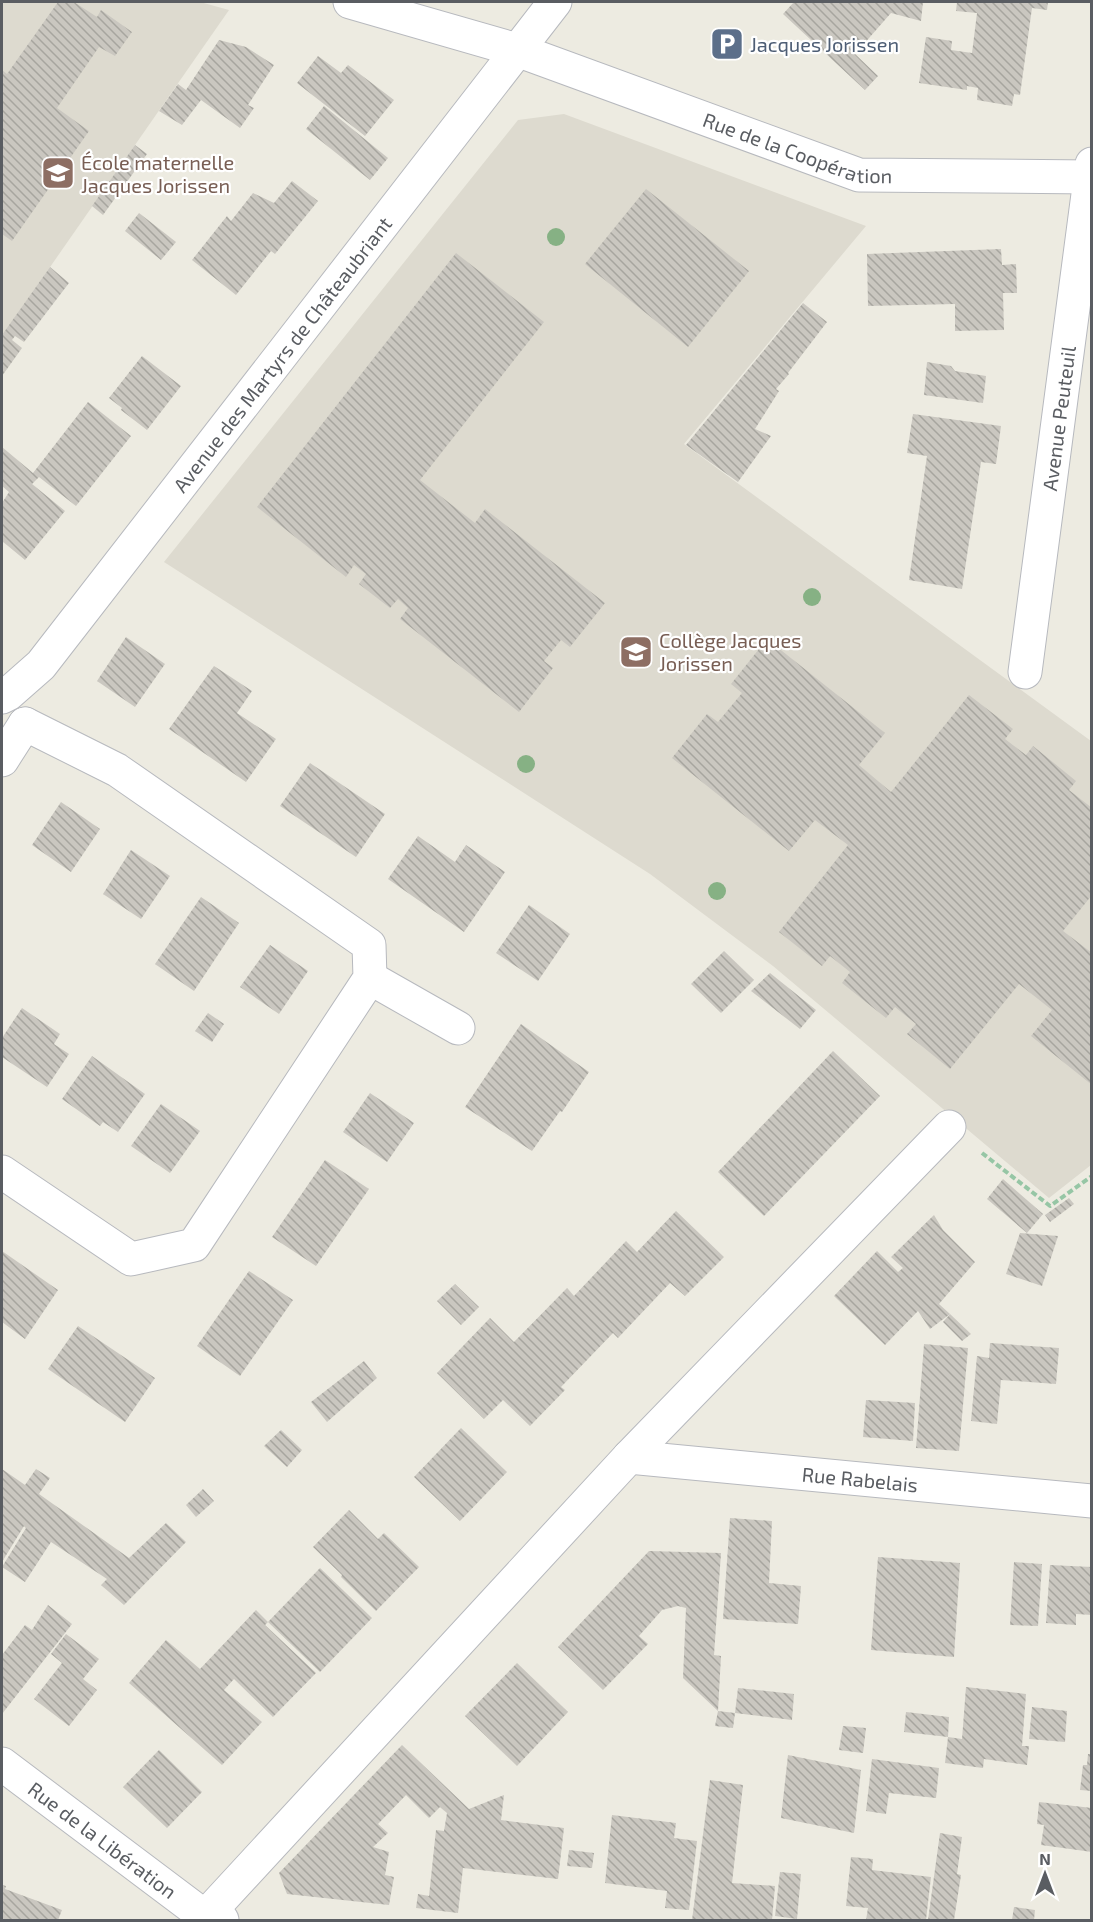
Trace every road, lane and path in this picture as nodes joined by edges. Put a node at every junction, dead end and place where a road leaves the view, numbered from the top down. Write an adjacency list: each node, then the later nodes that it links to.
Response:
1 (350, 2): 3 (street, Rue de la Coopération)
2 (555, 2): 3 (street, Avenue des Martyrs de Châteaubriant)
3 (517, 50): 4 (street, Rue de la Coopération); 6 (street, Avenue des Martyrs de Châteaubriant)
4 (1091, 172): 5 (street, Avenue Peuteuil)
5 (1025, 672)
6 (5, 695): 7 (street)
7 (26, 724): 8 (street); 9 (street)
8 (2, 760)
9 (370, 978): 10 (street); 12 (street)
10 (458, 1028)
11 (949, 1127): 13 (path); 14 (street)
12 (2, 1172)
13 (1092, 1176)
14 (628, 1457): 15 (street, Rue Rabelais); 17 (street)
15 (1092, 1500)
16 (2, 1764): 17 (street, Rue de la Libération)
17 (209, 1919)

